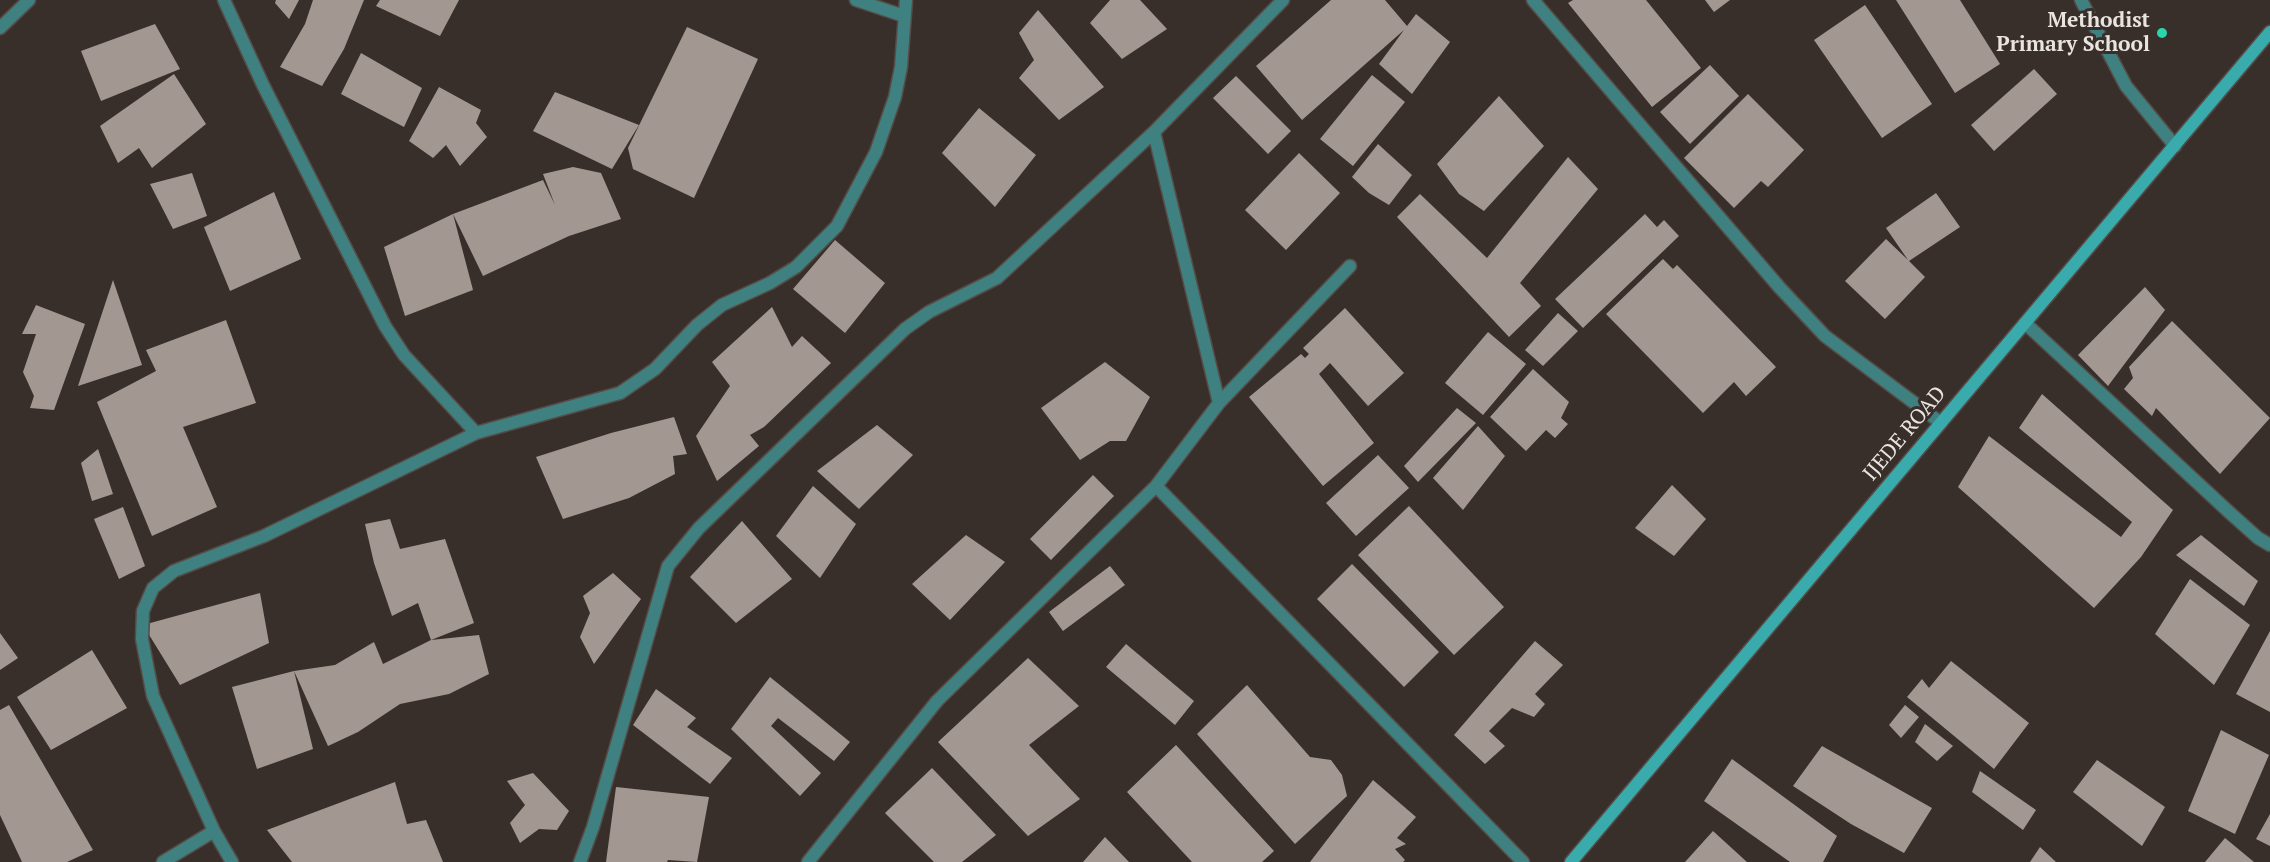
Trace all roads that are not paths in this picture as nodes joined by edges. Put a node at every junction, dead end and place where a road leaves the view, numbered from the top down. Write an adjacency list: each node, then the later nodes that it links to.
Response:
1 (29, 0): 9 (street)
2 (224, 0): 17 (street)
3 (856, 0): 8 (street)
4 (906, 0): 8 (street)
5 (1283, 0): 11 (street)
6 (1533, 0): 16 (street)
7 (2081, 0): 12 (street)
8 (904, 16): 17 (street)
9 (0, 28)
10 (2270, 32): 12 (main road, IJEDE ROAD)
11 (1154, 132): 15 (street); 23 (street)
12 (2175, 146): 14 (main road, IJEDE ROAD)
13 (1350, 266): 15 (street)
14 (2025, 323): 16 (main road, IJEDE ROAD); 19 (street)
15 (1219, 403): 18 (street)
16 (1941, 423): 26 (main road, IJEDE ROAD)
17 (476, 433): 20 (street)
18 (1156, 486): 24 (street); 25 (street)
19 (2270, 545)
20 (214, 831): 21 (street); 22 (street)
21 (163, 862)
22 (232, 862)
23 (580, 862)
24 (808, 862)
25 (1522, 862)
26 (1571, 862)

